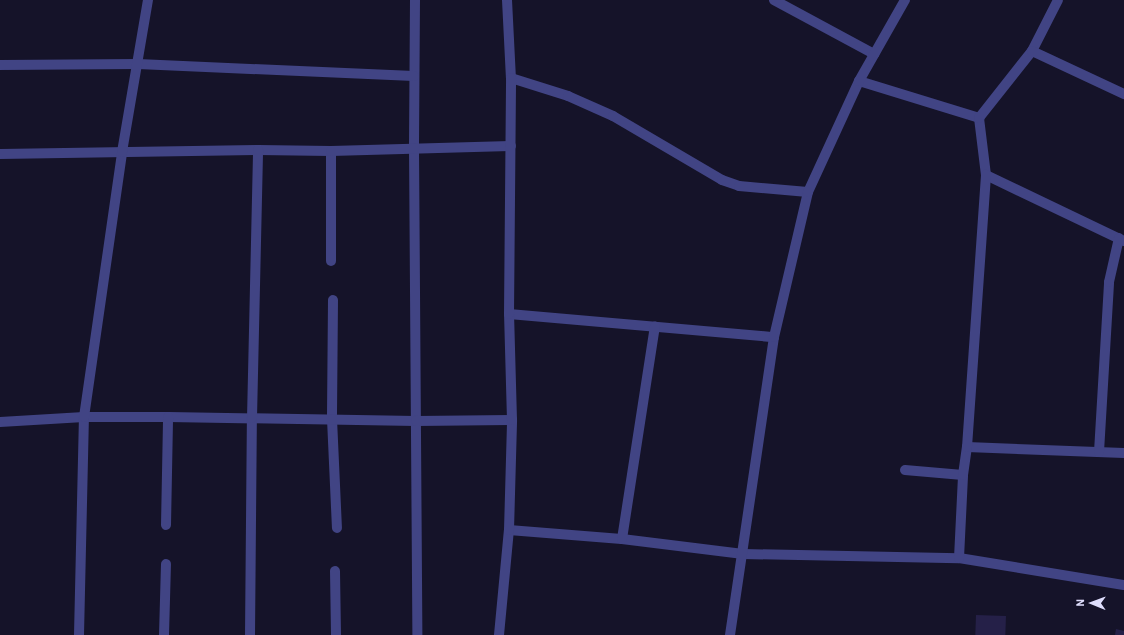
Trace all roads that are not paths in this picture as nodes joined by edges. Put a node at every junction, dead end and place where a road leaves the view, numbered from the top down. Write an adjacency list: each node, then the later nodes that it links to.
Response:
1 (148, 0): 9 (street)
2 (415, 0): 11 (street)
3 (507, 0): 12 (street)
4 (774, 0): 8 (street)
5 (905, 0): 8 (street)
6 (1058, 0): 7 (street)
7 (1032, 51): 14 (street); 15 (street)
8 (874, 54): 13 (street)
9 (138, 64): 10 (street); 11 (street); 19 (street)
10 (0, 66)
11 (414, 76): 17 (street)
12 (511, 78): 16 (street); 23 (street)
13 (859, 81): 15 (street); 23 (street)
14 (1124, 94)
15 (979, 118): 22 (street)
16 (511, 146): 17 (street); 27 (street)
17 (414, 148): 20 (street); 35 (street)
18 (258, 150): 19 (street); 20 (street); 32 (street)
19 (122, 152): 21 (street); 30 (street)
20 (331, 152): 25 (street)
21 (0, 154)
22 (986, 175): 24 (street); 37 (street)
23 (808, 192): 29 (street)
24 (1122, 239): 38 (street)
25 (331, 261)
26 (333, 300): 33 (street)
27 (509, 314): 28 (street); 34 (street)
28 (655, 327): 29 (street); 45 (street)
29 (774, 337): 46 (street)
30 (84, 417): 31 (street); 36 (street); 51 (street)
31 (168, 417): 32 (street); 42 (street)
32 (252, 418): 33 (street); 53 (street)
33 (332, 419): 35 (street); 43 (street)
34 (512, 420): 35 (street); 44 (street)
35 (416, 421): 55 (street)
36 (0, 422)
37 (967, 447): 38 (street); 41 (street)
38 (1099, 452): 39 (street)
39 (1124, 453)
40 (904, 470): 41 (street)
41 (963, 475): 47 (street)
42 (166, 525)
43 (337, 528)
44 (509, 530): 45 (street); 56 (street)
45 (622, 539): 46 (street)
46 (743, 554): 47 (street); 57 (street)
47 (959, 558): 50 (street)
48 (166, 564): 52 (street)
49 (335, 571): 54 (street)
50 (1124, 585)
51 (79, 635)
52 (164, 635)
53 (250, 635)
54 (336, 635)
55 (417, 635)
56 (499, 635)
57 (730, 635)

